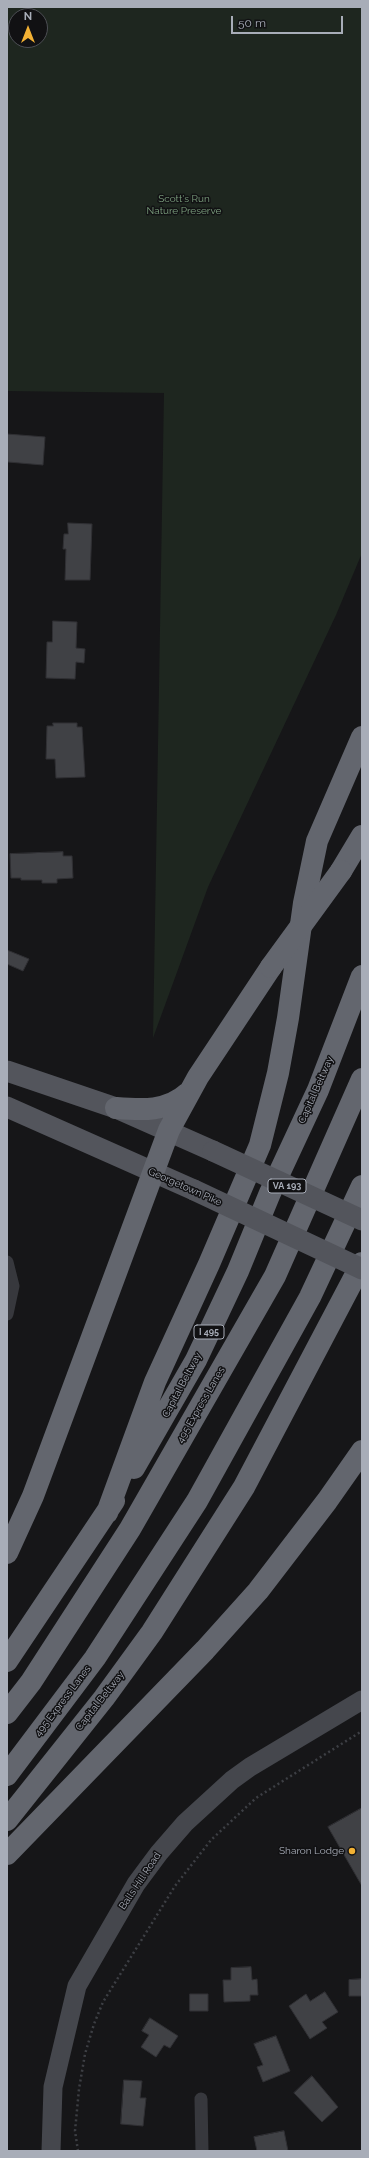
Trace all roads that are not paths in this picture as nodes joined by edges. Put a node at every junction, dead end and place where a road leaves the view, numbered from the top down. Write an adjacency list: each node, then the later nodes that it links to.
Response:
1 (362, 737): 18 (highway)
2 (362, 836): 6 (highway, bridge)
3 (362, 976): 18 (highway, Capital Beltway / I 495)
4 (7, 1071): 8 (main road, VA 193)
5 (362, 1079): 22 (highway, 495 Express Lanes)
6 (190, 1090): 8 (highway); 9 (highway)
7 (7, 1107): 10 (main road, Georgetown Pike)
8 (116, 1108): 9 (main road, VA 193)
9 (168, 1130): 10 (highway); 12 (main road, VA 193, bridge)
10 (153, 1172): 15 (main road, Georgetown Pike, bridge); 19 (highway)
11 (362, 1186): 23 (highway, 495 Express Lanes)
12 (362, 1220)
13 (7, 1262): 16 (street)
14 (362, 1263): 24 (highway, Capital Beltway)
15 (362, 1269)
16 (7, 1314)
17 (362, 1451): 25 (highway)
18 (107, 1513): 20 (highway, Capital Beltway / I 495)
19 (7, 1553)
20 (7, 1661)
21 (362, 1700): 27 (street, Balls Hill Road)
22 (7, 1713)
23 (7, 1776)
24 (7, 1820)
25 (7, 1854)
26 (201, 2099): 28 (street)
27 (51, 2151)
28 (202, 2151)

